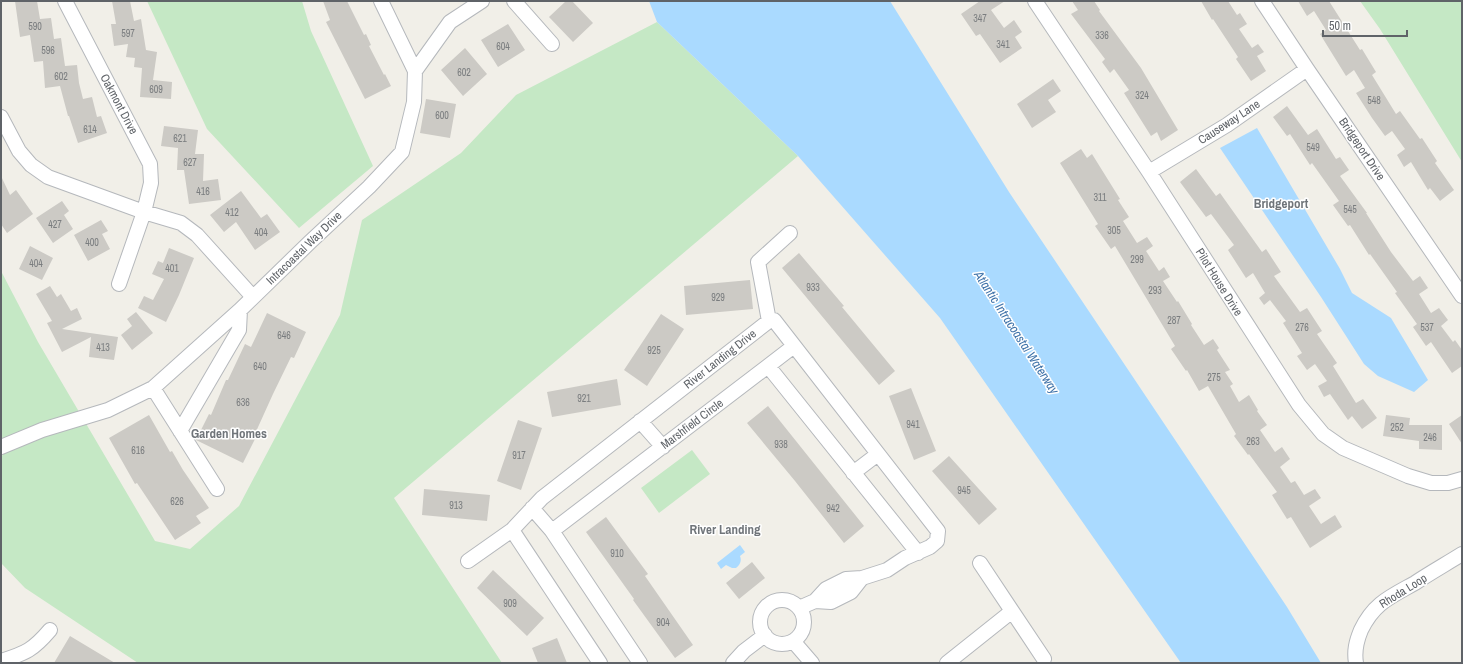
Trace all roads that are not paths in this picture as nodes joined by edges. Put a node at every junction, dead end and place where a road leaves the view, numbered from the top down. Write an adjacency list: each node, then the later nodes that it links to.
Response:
1 (65, 1): 12 (street, Oakmont Drive)
2 (382, 1): 9 (street)
3 (482, 1): 9 (street)
4 (514, 1): 7 (street)
5 (1035, 1): 11 (street, Pilot House Drive)
6 (1262, 1): 8 (street, Bridgeport Drive)
7 (552, 44)
8 (1307, 69): 11 (street, Causeway Lane); 15 (street, Bridgeport Drive)
9 (415, 71): 16 (street, Intracoastal Way Drive)
10 (1, 117): 12 (street)
11 (1149, 172): 28 (street, Pilot House Drive)
12 (144, 212): 14 (street, Oakmont Drive); 16 (street)
13 (790, 233): 18 (street)
14 (119, 284)
15 (1462, 296)
16 (253, 297): 17 (street, Intracoastal Way Drive)
17 (240, 310): 21 (street, Intracoastal Way Drive); 23 (street)
18 (769, 321): 19 (street, River Landing Drive); 22 (street, River Landing Drive)
19 (794, 346): 20 (street, Marshfield Circle); 26 (street, River Landing Drive)
20 (768, 366): 25 (street, Marshfield Circle); 27 (street)
21 (152, 388): 23 (street); 24 (street, Intracoastal Way Drive)
22 (640, 421): 25 (street); 30 (street, River Landing Drive)
23 (180, 431): 29 (street)
24 (1, 447)
25 (663, 447): 32 (street, Marshfield Circle)
26 (878, 454): 27 (street); 33 (street, River Landing Drive)
27 (853, 473): 33 (street)
28 (1462, 479)
29 (217, 490)
30 (532, 508): 31 (street, River Landing Drive); 32 (street)
31 (512, 530): 35 (street, River Landing Drive); 44 (street)
32 (552, 531): 45 (street)
33 (918, 554): 37 (street, River Landing Drive)
34 (1462, 554): 49 (street, Rhoda Loop)
35 (468, 561)
36 (980, 563): 38 (street)
37 (799, 608): 40 (street); 41 (street)
38 (1012, 612): 42 (street); 48 (street)
39 (50, 630): 43 (street)
40 (765, 635): 41 (street); 46 (street)
41 (794, 641): 47 (street)
42 (1044, 659)
43 (1, 661)
44 (600, 663)
45 (640, 663)
46 (733, 663)
47 (812, 663)
48 (947, 663)
49 (1356, 663)

